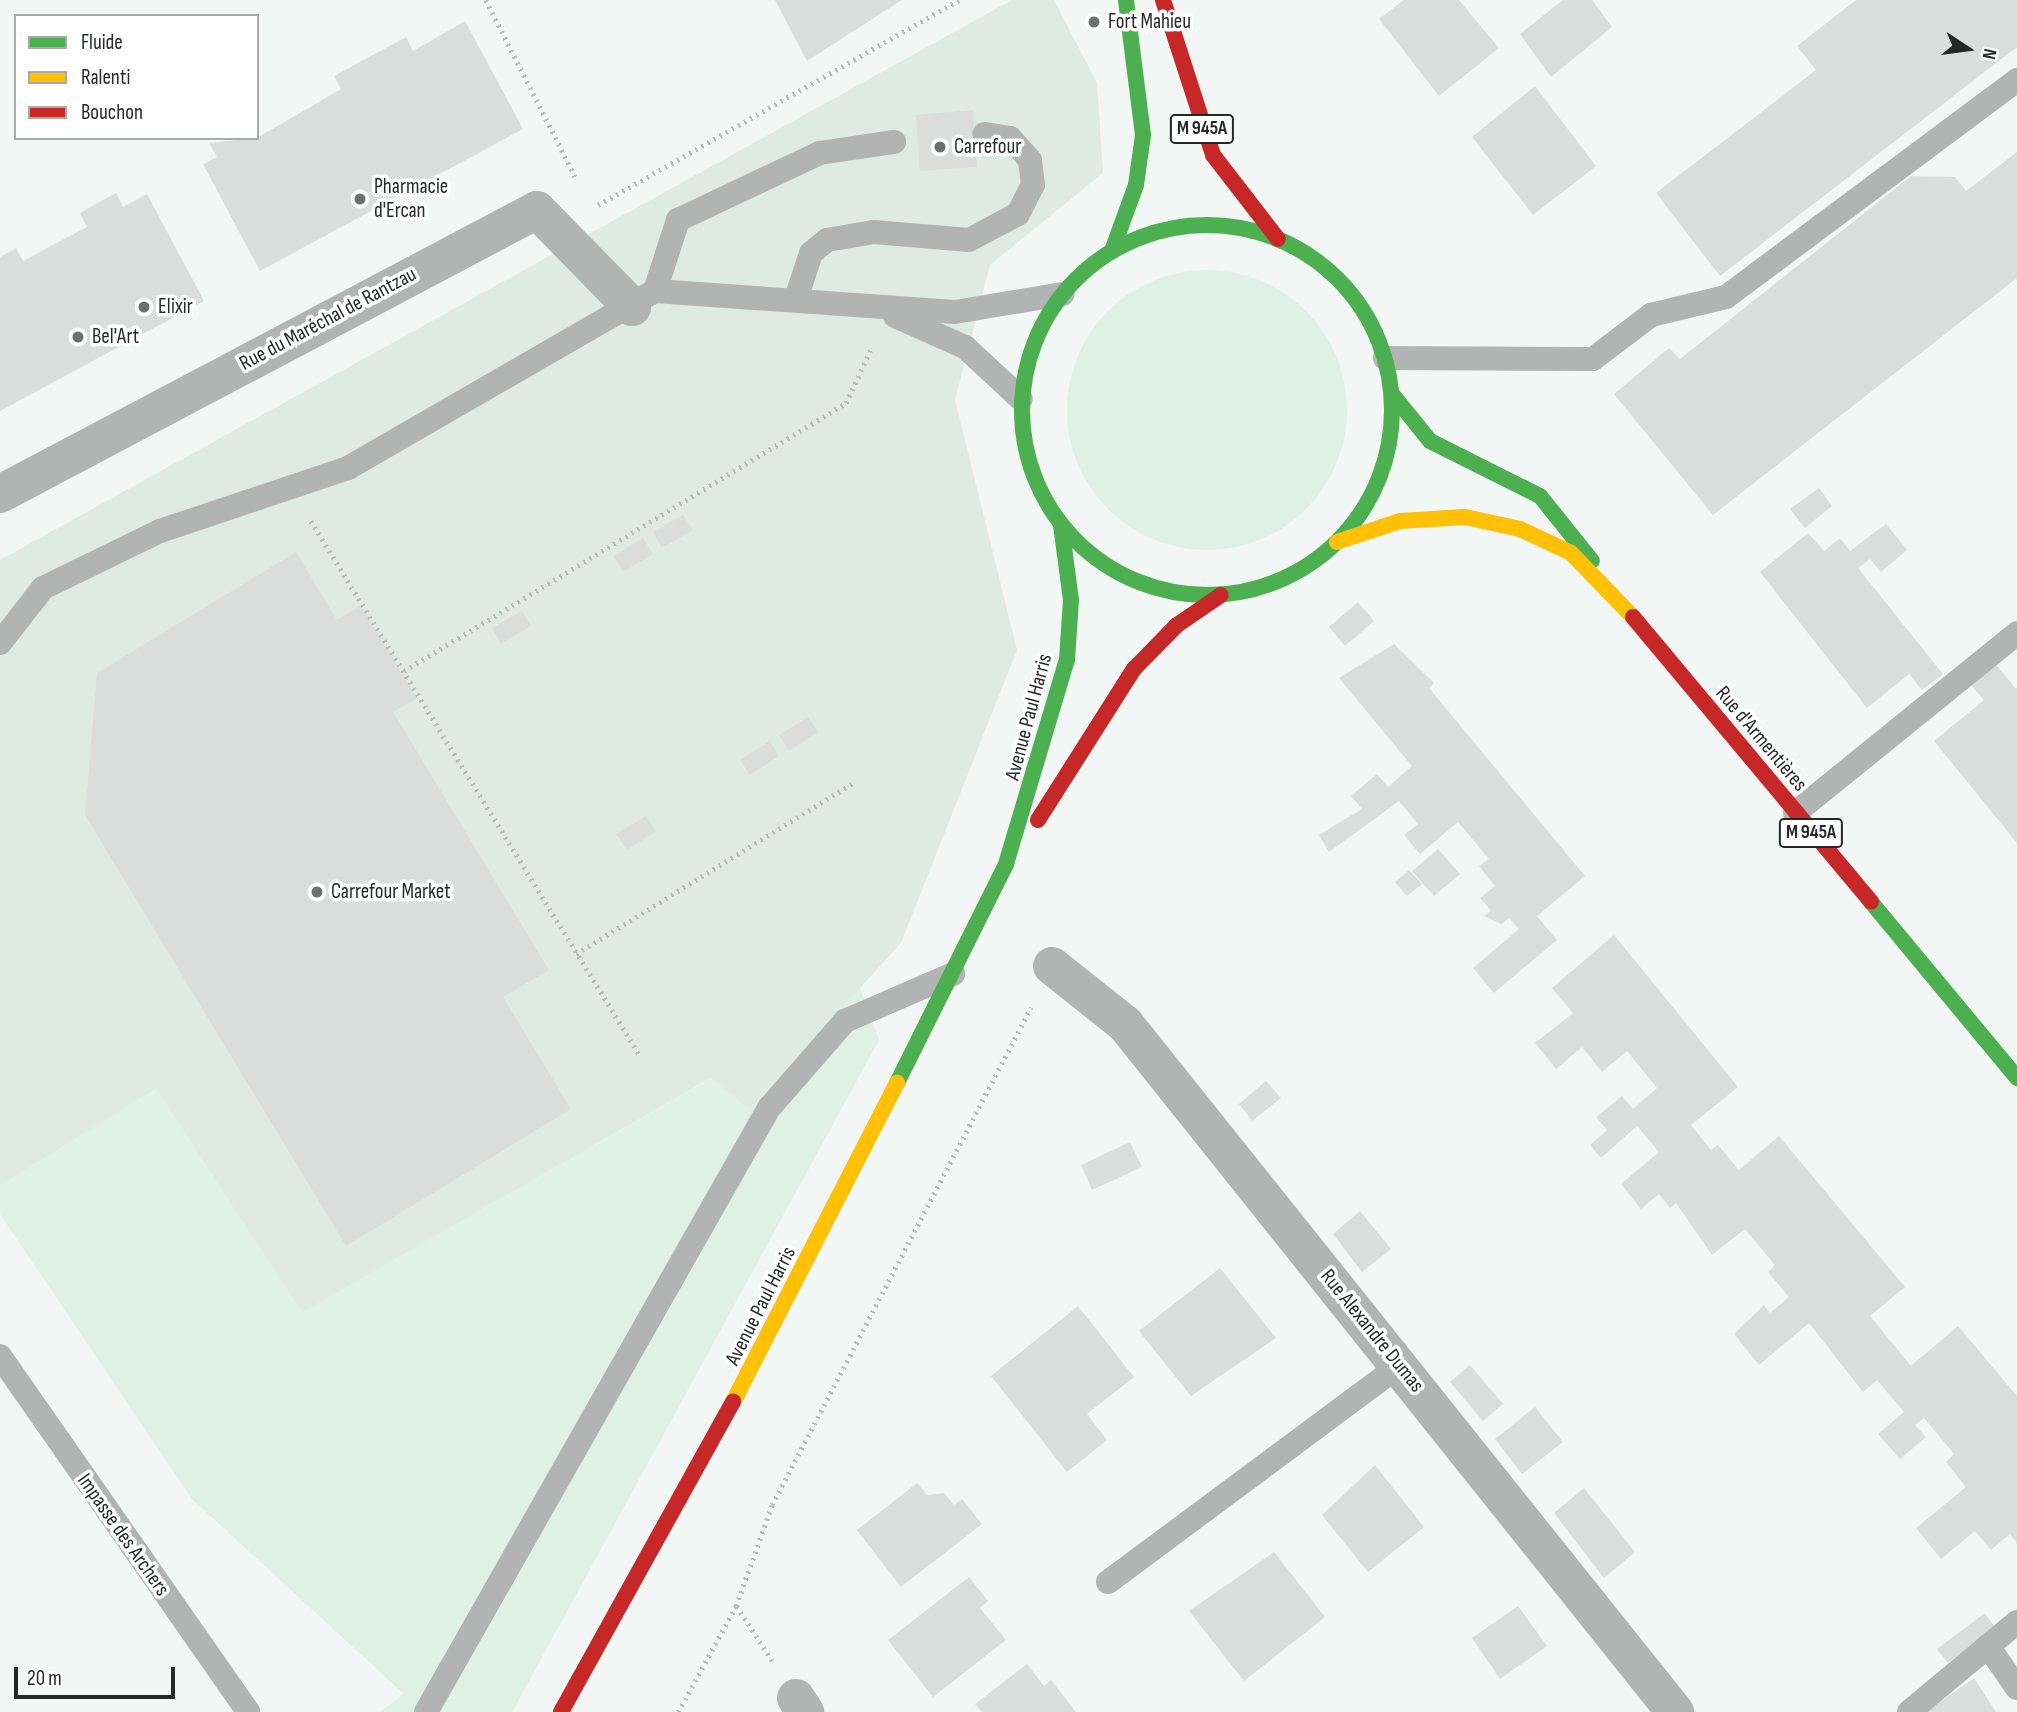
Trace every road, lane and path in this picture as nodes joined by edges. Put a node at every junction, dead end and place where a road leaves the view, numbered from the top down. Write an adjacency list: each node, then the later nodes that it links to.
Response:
1 (486, 0): 8 (path)
2 (959, 0): 9 (path)
3 (1126, 0): 11 (main road, M 945A)
4 (1163, 0): 10 (main road, M 945A)
5 (2017, 80): 17 (lane)
6 (984, 134): 14 (lane)
7 (894, 142): 13 (lane)
8 (581, 187)
9 (586, 198)
10 (1278, 239): 11 (main road); 17 (main road)
11 (1112, 251): 12 (main road)
12 (1062, 294): 15 (lane); 19 (main road)
13 (644, 299): 14 (lane); 20 (lane); 21 (street, Rue du Maréchal de Rantzau)
14 (796, 299): 15 (lane)
15 (874, 309): 19 (lane)
16 (881, 351): 28 (path)
17 (1385, 358): 18 (main road)
18 (1392, 394): 23 (main road); 24 (main road, Rue d'Armentières / M 945A)
19 (1021, 399): 22 (main road)
20 (292, 490): 27 (lane); 28 (path)
21 (0, 494)
22 (1061, 525): 25 (main road); 31 (main road, Avenue Paul Harris)
23 (1337, 542): 24 (main road, Rue d'Armentières / M 945A); 25 (main road)
24 (1608, 587): 30 (main road, Rue d'Armentières / M 945A)
25 (1221, 595): 31 (main road, Avenue Paul Harris)
26 (2017, 633): 30 (lane)
27 (0, 643)
28 (404, 671): 32 (path)
29 (854, 782): 32 (path)
30 (1795, 813): 36 (main road, Rue d'Armentières / M 945A)
31 (984, 912): 34 (main road, Avenue Paul Harris)
32 (576, 954): 35 (path)
33 (1052, 966): 38 (street, Rue Alexandre Dumas); 40 (path)
34 (953, 974): 46 (lane); 47 (main road, Avenue Paul Harris)
35 (639, 1054)
36 (2017, 1078)
37 (0, 1356): 45 (lane, Impasse des Archers)
38 (1400, 1365): 39 (lane); 49 (street, Rue Alexandre Dumas)
39 (1108, 1582)
40 (736, 1606): 44 (path); 48 (path)
41 (2017, 1622): 42 (lane)
42 (1988, 1646): 43 (lane); 50 (lane)
43 (2017, 1688)
44 (801, 1705)
45 (248, 1712)
46 (426, 1712)
47 (561, 1712)
48 (678, 1712)
49 (1675, 1712)
50 (1909, 1712)

